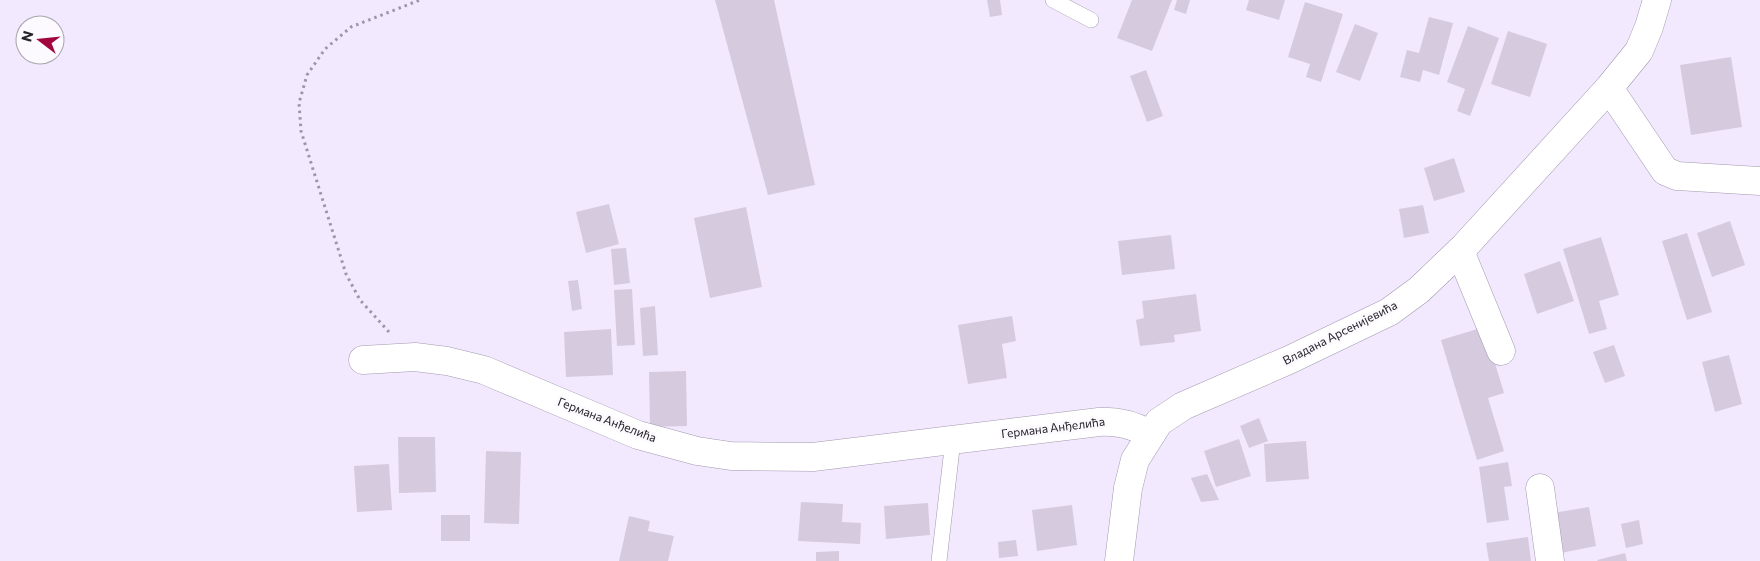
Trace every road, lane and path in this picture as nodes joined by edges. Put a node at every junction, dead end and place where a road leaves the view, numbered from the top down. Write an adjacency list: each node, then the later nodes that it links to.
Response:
1 (420, 0): 10 (path)
2 (1053, 0): 4 (lane)
3 (1657, 0): 6 (street, Владана Арсенијевића)
4 (1070, 4): 5 (lane)
5 (1091, 20)
6 (1610, 88): 7 (street); 8 (street, Владана Арсенијевића)
7 (1760, 181)
8 (1460, 252): 9 (street); 12 (street, Владана Арсенијевића)
9 (1501, 351)
10 (415, 357): 11 (street, Германа Анђелића); 13 (street, Германа Анђелића)
11 (363, 360)
12 (1150, 434): 13 (street, Германа Анђелића); 16 (street, Владана Арсенијевића)
13 (953, 440): 15 (lane)
14 (1540, 488): 17 (street)
15 (938, 561)
16 (1119, 561)
17 (1550, 561)

